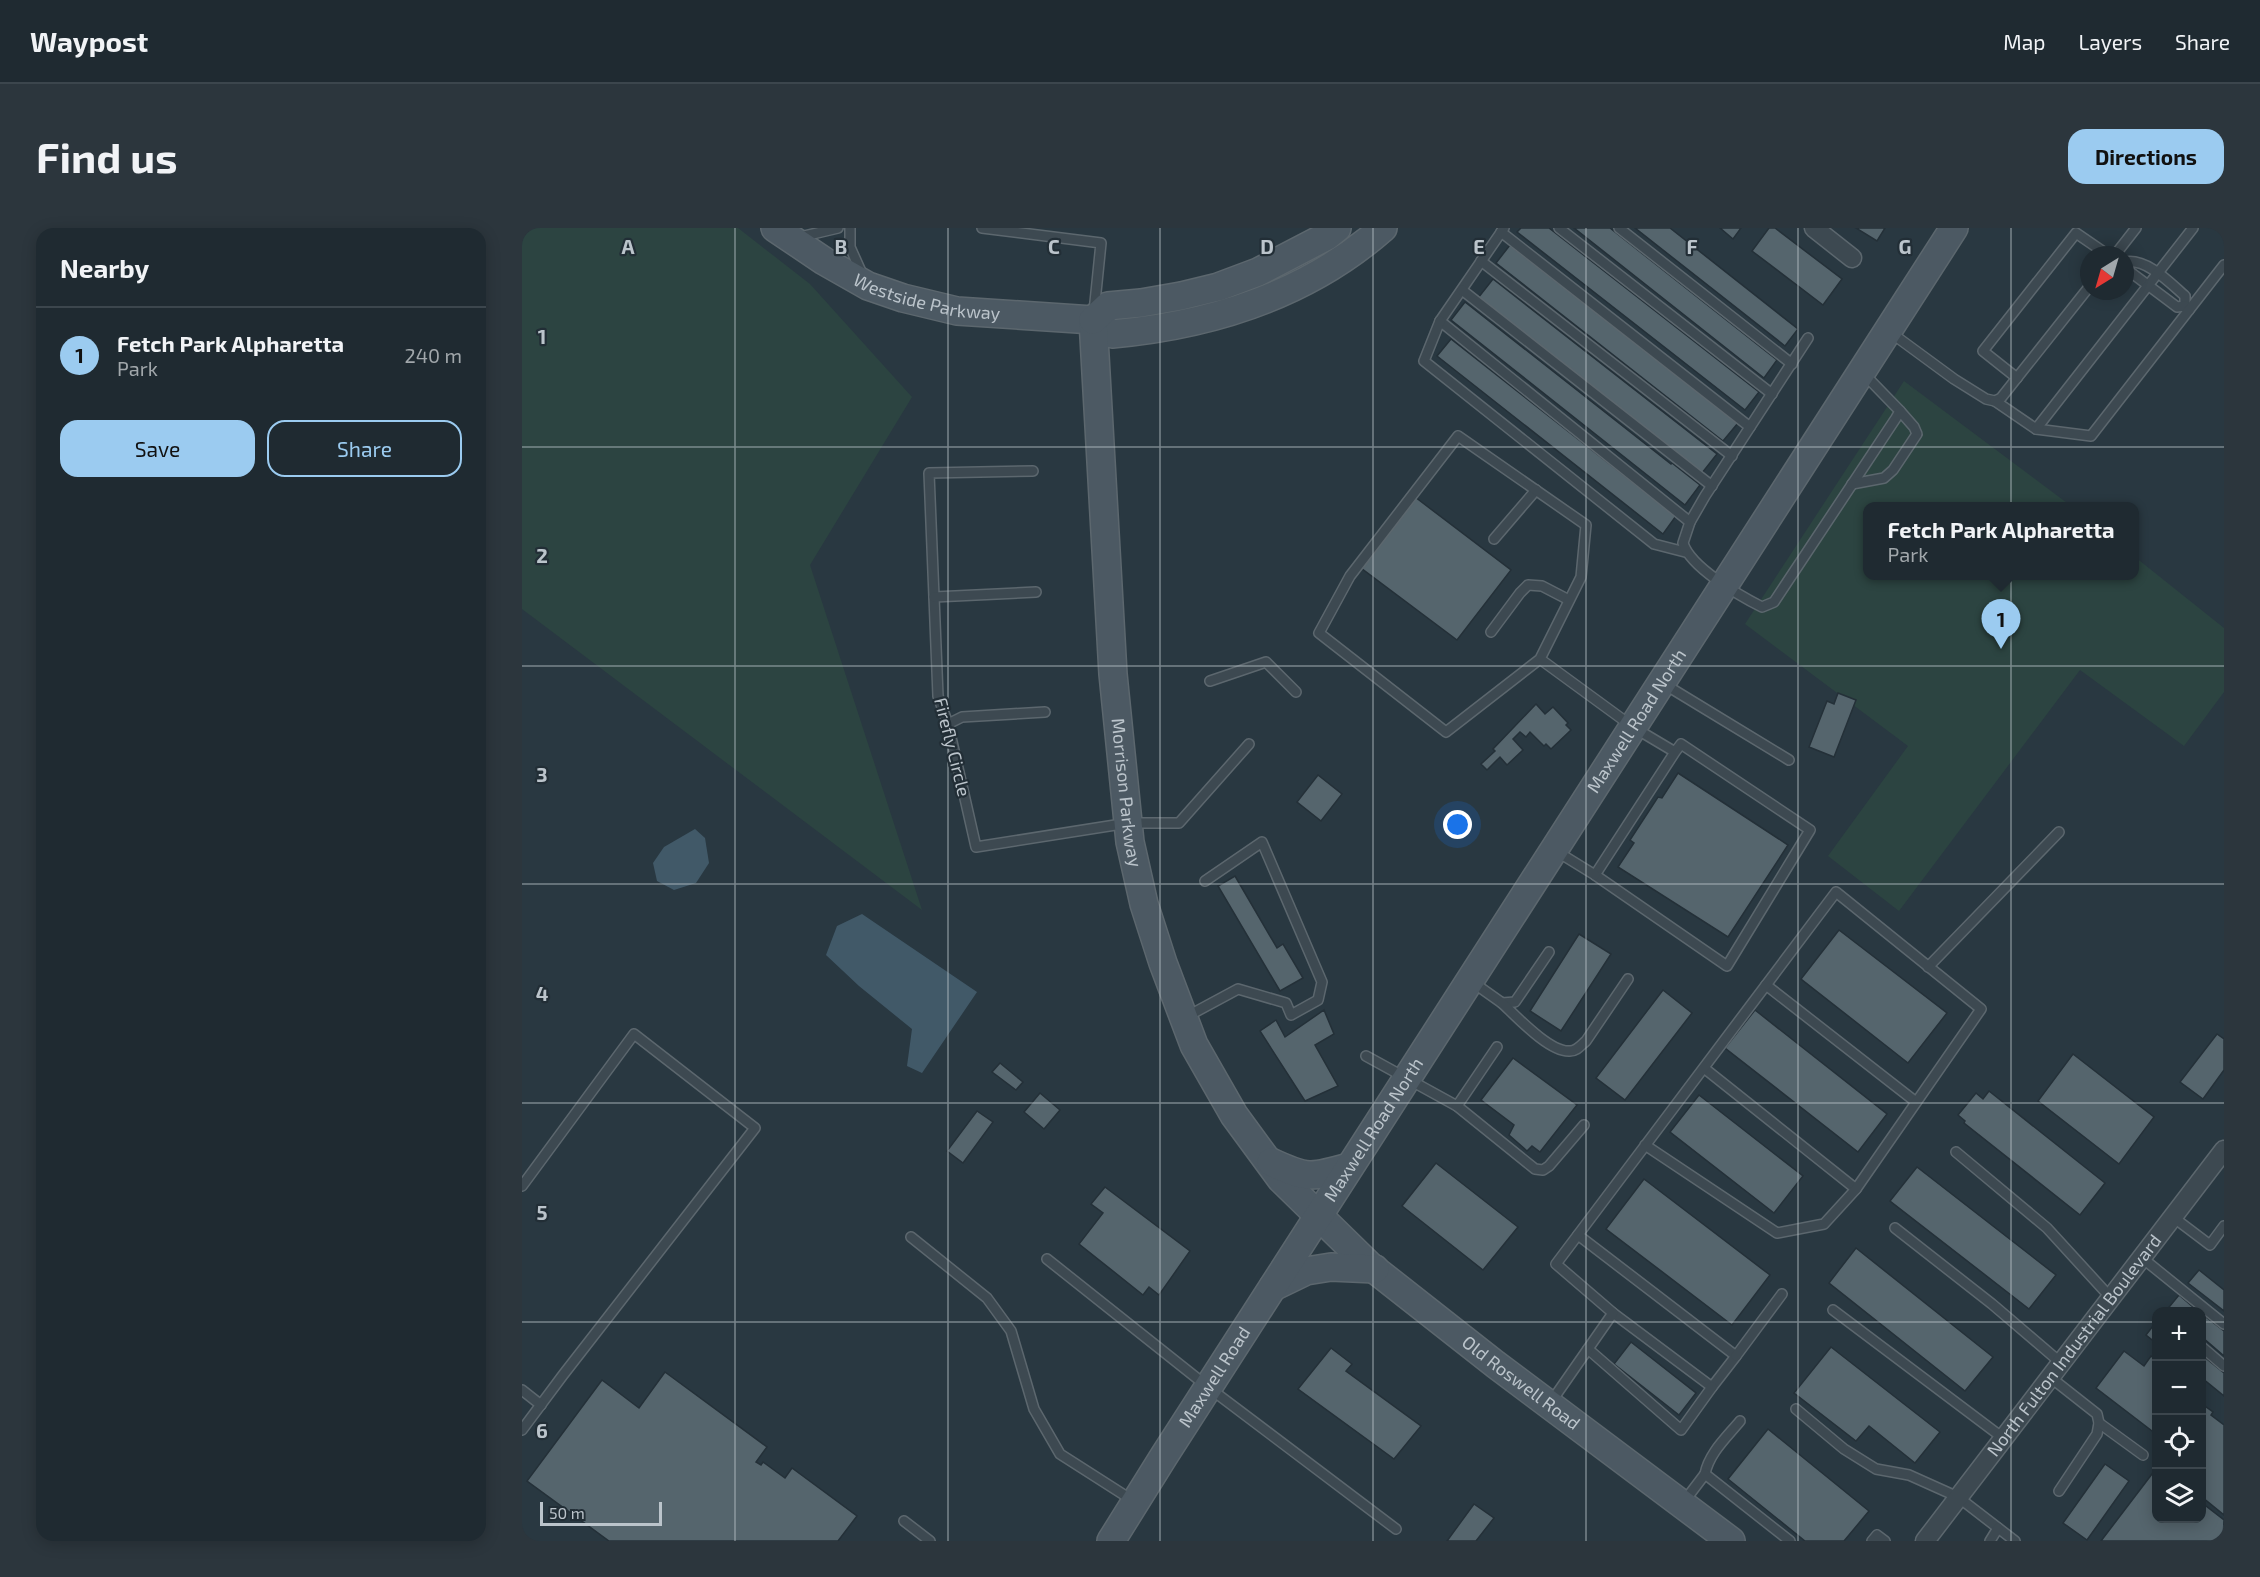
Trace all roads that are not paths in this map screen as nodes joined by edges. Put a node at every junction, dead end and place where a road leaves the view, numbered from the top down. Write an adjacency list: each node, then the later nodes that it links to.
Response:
1 (838, 228): 13 (lane)
2 (850, 228): 23 (lane)
3 (982, 228): 27 (lane)
4 (1337, 228): 27 (street)
5 (1383, 228): 27 (street, Westside Parkway)
6 (1559, 228): 34 (lane)
7 (1619, 228): 31 (lane)
8 (1815, 228): 16 (street)
9 (1954, 228): 29 (street, Maxwell Road North)
10 (2136, 228): 15 (lane)
11 (2193, 228): 20 (lane)
12 (1502, 230): 18 (lane); 37 (lane)
13 (783, 233): 23 (street, Westside Parkway)
14 (2095, 246): 33 (lane)
15 (2122, 246)
16 (1852, 258)
17 (2134, 260): 20 (lane)
18 (1482, 261): 24 (lane); 39 (lane)
19 (2224, 265): 26 (lane)
20 (2158, 273): 22 (lane); 26 (lane)
21 (2134, 276): 22 (lane)
22 (2148, 285): 26 (lane); 38 (lane)
23 (868, 286): 27 (street, Westside Parkway)
24 (1462, 290): 28 (lane); 42 (lane)
25 (2080, 298): 33 (lane)
26 (2187, 308): 38 (lane)
27 (1093, 320): 62 (street, Morrison Parkway)
28 (1440, 321): 44 (lane); 46 (lane)
29 (1888, 330): 32 (street, Maxwell Road North); 35 (lane)
30 (1808, 338): 31 (lane)
31 (1792, 364): 34 (lane)
32 (1862, 372): 36 (lane); 47 (street, Maxwell Road North)
33 (2017, 378): 35 (lane)
34 (1772, 394): 37 (lane)
35 (1995, 400): 38 (lane)
36 (1900, 411): 41 (lane); 41 (lane)
37 (1750, 427): 39 (lane)
38 (2036, 429)
39 (1732, 456): 42 (lane)
40 (1033, 471): 49 (lane, Firefly Circle)
41 (1852, 484): 47 (lane)
42 (1712, 486): 44 (lane)
43 (1536, 490): 45 (lane); 50 (lane); 52 (lane)
44 (1690, 522): 46 (lane)
45 (1494, 539)
46 (1685, 552): 47 (lane)
47 (1724, 584): 54 (street, Maxwell Road North)
48 (1036, 592): 49 (lane)
49 (934, 597): 57 (lane, Firefly Circle)
50 (1569, 600): 51 (lane); 52 (lane)
51 (1491, 632)
52 (1540, 658): 58 (lane)
53 (1210, 681): 55 (lane)
54 (1662, 682): 58 (street, Maxwell Road North); 61 (lane)
55 (1296, 692)
56 (1045, 711): 57 (lane)
57 (948, 724): 62 (lane, Firefly Circle)
58 (1633, 727): 60 (lane); 64 (street, Maxwell Road North)
59 (1249, 744): 62 (lane, Firefly Circle)
60 (1675, 752): 65 (lane); 65 (lane)
61 (1790, 760)
62 (1128, 823): 73 (street, Morrison Parkway)
63 (2059, 832): 68 (lane)
64 (1554, 850): 65 (lane); 70 (street, Maxwell Road North)
65 (1595, 875)
66 (1205, 881): 73 (lane)
67 (1549, 952): 72 (lane)
68 (1928, 967): 71 (lane); 78 (lane)
69 (1628, 979): 72 (lane)
70 (1470, 980): 72 (lane); 77 (street, Maxwell Road North)
71 (1766, 985): 76 (lane); 78 (lane)
72 (1502, 1003)
73 (1184, 1018): 84 (street, Morrison Parkway)
74 (1497, 1047): 79 (lane)
75 (1366, 1056): 77 (lane)
76 (1704, 1068): 81 (lane); 87 (lane)
77 (1407, 1078): 79 (lane); 85 (street, Maxwell Road North)
78 (1916, 1102): 87 (lane)
79 (1457, 1106): 80 (lane)
80 (1584, 1125)
81 (1645, 1145): 87 (lane); 92 (lane)
82 (2224, 1149): 89 (street, North Fulton Industrial Boulevard)
83 (1956, 1152): 99 (lane)
84 (1266, 1160): 85 (street); 88 (street, Morrison Parkway)
85 (1349, 1167): 88 (street, Maxwell Road North)
86 (522, 1186): 114 (lane)
87 (1856, 1189)
88 (1319, 1215): 96 (street, Old Roswell Road); 97 (street, Maxwell Road)
89 (2173, 1217): 90 (lane); 94 (street, North Fulton Industrial Boulevard)
90 (2224, 1226)
91 (1895, 1228): 109 (lane)
92 (1578, 1235): 103 (lane); 107 (lane)
93 (911, 1237): 124 (lane)
94 (2141, 1257): 99 (street, North Fulton Industrial Boulevard); 100 (lane)
95 (1047, 1258): 110 (lane)
96 (1375, 1269): 97 (street); 113 (street, Old Roswell Road)
97 (1272, 1287): 110 (street, Maxwell Road)
98 (1782, 1294): 107 (lane)
99 (2111, 1298): 109 (street, North Fulton Industrial Boulevard)
100 (2199, 1307)
101 (1833, 1310): 119 (lane)
102 (2206, 1312): 104 (lane)
103 (1613, 1313): 105 (lane); 111 (lane)
104 (2224, 1324)
105 (1588, 1349): 111 (lane); 113 (lane)
106 (2206, 1350): 108 (lane)
107 (1736, 1356): 111 (lane)
108 (2224, 1366)
109 (2056, 1370): 117 (lane); 119 (street, North Fulton Industrial Boulevard)
110 (1208, 1387): 124 (street, Maxwell Road); 128 (lane)
111 (1712, 1387)
112 (522, 1390): 114 (lane)
113 (1550, 1404): 125 (street, Old Roswell Road)
114 (541, 1405): 118 (lane)
115 (1796, 1409): 123 (lane)
116 (1740, 1421): 121 (lane)
117 (2099, 1423): 120 (lane); 122 (lane)
118 (522, 1431)
119 (2003, 1438): 123 (street, North Fulton Industrial Boulevard)
120 (2143, 1455)
121 (1705, 1474): 125 (lane); 132 (lane)
122 (2059, 1491)
123 (1958, 1497): 127 (lane); 135 (street, North Fulton Industrial Boulevard)
124 (1135, 1502): 130 (street, Maxwell Road)
125 (1683, 1503): 131 (street, Old Roswell Road)
126 (904, 1521): 129 (lane)
127 (1998, 1528): 136 (lane); 137 (lane)
128 (1396, 1529)
129 (930, 1541)
130 (1111, 1541)
131 (1731, 1541)
132 (1790, 1541)
133 (1872, 1541): 134 (lane)
134 (1885, 1541)
135 (1925, 1541)
136 (1990, 1541)
137 (2015, 1541)

